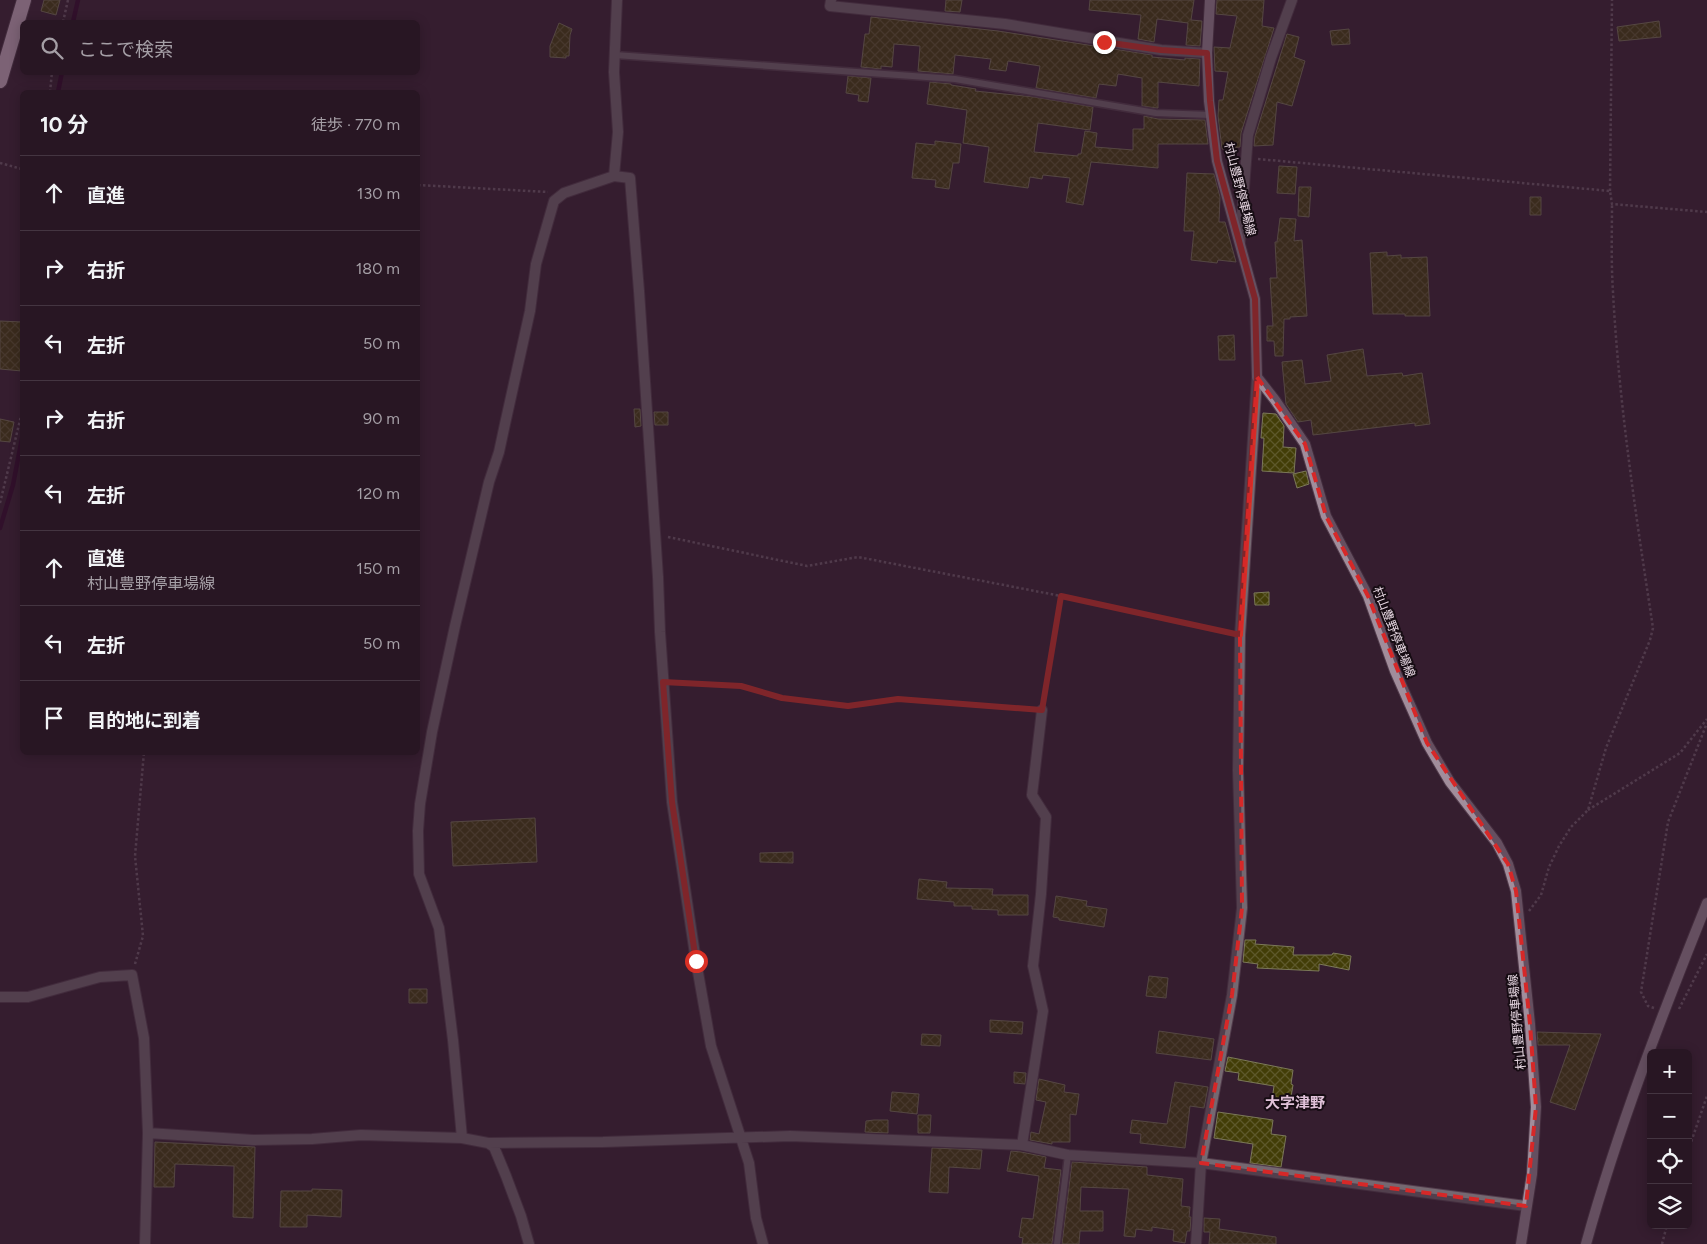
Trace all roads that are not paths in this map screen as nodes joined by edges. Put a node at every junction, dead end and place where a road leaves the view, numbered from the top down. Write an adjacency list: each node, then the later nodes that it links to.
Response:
1 (24, 0): 8 (highway)
2 (617, 0): 7 (street)
3 (831, 0): 6 (street)
4 (1210, 0): 6 (main road, 村山豊野停車場線)
5 (1292, 0): 11 (street)
6 (1207, 53): 9 (main road, 村山豊野停車場線)
7 (615, 55): 9 (lane); 10 (street)
8 (0, 81)
9 (1211, 115): 11 (main road, 村山豊野停車場線)
10 (614, 176): 17 (street); 18 (street)
11 (1240, 242): 12 (main road, 村山豊野停車場線)
12 (1257, 377): 22 (street); 23 (main road, 村山豊野停車場線)
13 (1042, 710): 20 (street)
14 (1707, 903): 30 (main road)
15 (0, 997): 16 (street)
16 (148, 1133): 17 (street); 24 (street)
17 (462, 1138): 19 (street)
18 (742, 1138): 19 (street); 20 (street); 26 (street)
19 (488, 1143): 25 (street)
20 (1022, 1145): 21 (street)
21 (1068, 1155): 22 (street); 27 (lane)
22 (1201, 1164): 23 (street); 28 (street)
23 (1526, 1206): 29 (main road, 村山豊野停車場線)
24 (145, 1244)
25 (529, 1244)
26 (763, 1244)
27 (1057, 1244)
28 (1196, 1244)
29 (1521, 1244)
30 (1586, 1244)

